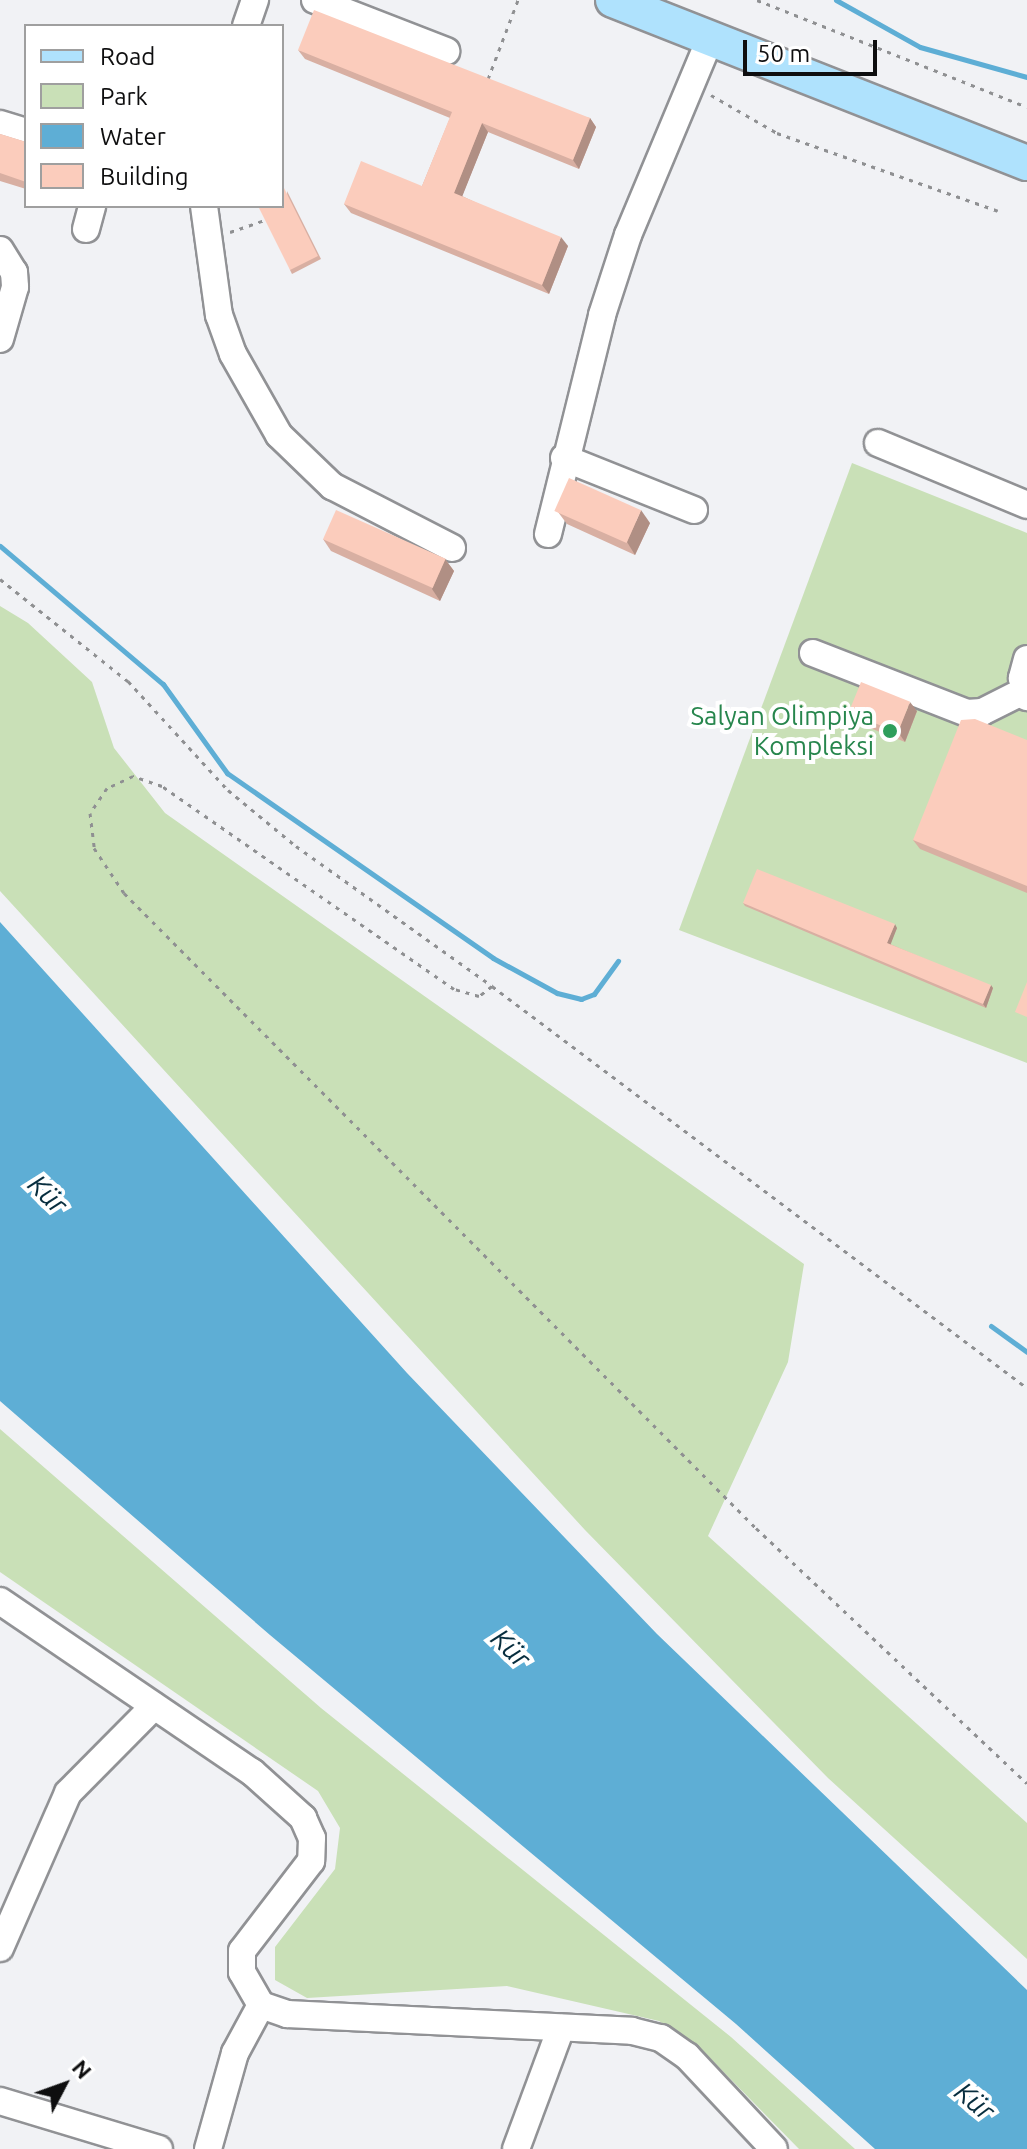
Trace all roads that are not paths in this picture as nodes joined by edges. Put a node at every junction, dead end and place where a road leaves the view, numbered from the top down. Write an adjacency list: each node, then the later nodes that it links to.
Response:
1 (255, 0): 4 (street)
2 (315, 0): 6 (street)
3 (613, 0): 5 (main road)
4 (247, 24)
5 (710, 39): 9 (main road); 14 (street)
6 (446, 51)
7 (0, 124): 8 (street)
8 (24, 131)
9 (1027, 163)
10 (204, 208): 18 (street)
11 (0, 250): 12 (street)
12 (0, 339)
13 (878, 443): 15 (street)
14 (564, 458): 16 (street); 17 (street)
15 (1027, 505)
16 (694, 510)
17 (548, 534)
18 (452, 548)
19 (813, 653): 21 (street)
20 (1027, 659): 21 (street)
21 (1026, 694)
22 (0, 1601): 23 (street)
23 (154, 1706): 24 (street); 26 (street)
24 (6, 1913): 25 (street)
25 (0, 1948)
26 (261, 2005): 27 (street); 30 (street)
27 (561, 2028): 31 (street); 32 (street)
28 (0, 2101): 29 (street)
29 (159, 2149)
30 (208, 2149)
31 (516, 2149)
32 (774, 2149)

